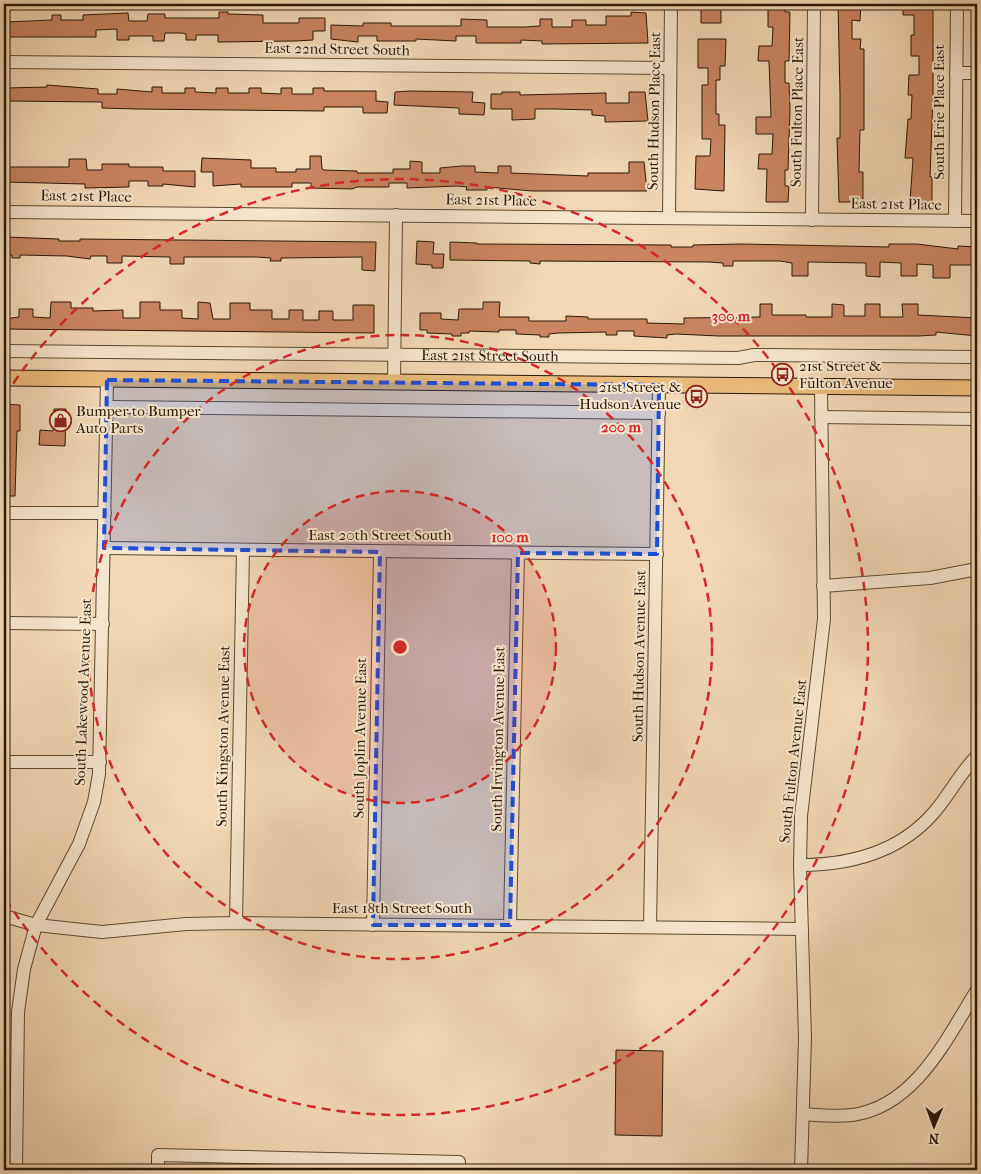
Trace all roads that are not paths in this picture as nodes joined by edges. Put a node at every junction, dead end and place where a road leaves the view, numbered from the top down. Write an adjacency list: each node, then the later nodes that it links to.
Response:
1 (671, 4): 5 (street, South Hudson Place East)
2 (814, 4): 11 (street, South Fulton Place East)
3 (957, 4): 6 (street, South Erie Place East)
4 (4, 62): 5 (street, East 22nd Street South)
5 (670, 68): 10 (street, South Hudson Place East)
6 (956, 73): 7 (street); 12 (street, South Erie Place East)
7 (977, 73)
8 (4, 212): 9 (street, East 21st Place)
9 (396, 216): 10 (street, East 21st Place); 15 (street)
10 (668, 218): 11 (street, East 21st Place)
11 (812, 220): 12 (street, East 21st Place)
12 (955, 221): 13 (street, East 21st Place)
13 (977, 221)
14 (4, 351): 15 (street, East 21st Street South)
15 (394, 355): 16 (street, East 21st Street South); 19 (street)
16 (977, 357)
17 (4, 378): 18 (main road, East 21st Street South)
18 (107, 380): 19 (main road, East 21st Street South); 23 (street, South Lakewood Avenue East)
19 (394, 382): 20 (main road, East 21st Street South)
20 (659, 385): 21 (main road, East 21st Street South); 24 (street, South Hudson Avenue East)
21 (821, 386): 22 (main road, East 21st Street South); 25 (street, South Fulton Avenue East)
22 (977, 388)
23 (107, 407): 24 (street); 27 (street, South Lakewood Avenue East)
24 (659, 413): 33 (street, South Hudson Avenue East)
25 (821, 417): 26 (street); 35 (street, South Fulton Avenue East)
26 (977, 419)
27 (105, 512): 28 (street); 29 (street, South Lakewood Avenue East)
28 (4, 513)
29 (104, 548): 30 (street, East 20th Street South); 37 (street, South Lakewood Avenue East)
30 (243, 550): 31 (street, East 20th Street South); 43 (street, South Kingston Avenue East)
31 (380, 552): 32 (street, East 20th Street South); 44 (street, South Joplin Avenue East)
32 (518, 553): 33 (street, East 20th Street South); 46 (street, South Irvington Avenue East)
33 (657, 554): 47 (street, South Hudson Avenue East)
34 (977, 569): 35 (street)
35 (823, 586): 41 (street, South Fulton Avenue East)
36 (4, 623): 37 (street)
37 (103, 624): 40 (street, South Lakewood Avenue East)
38 (977, 756): 41 (street)
39 (4, 762): 40 (street)
40 (100, 762): 45 (street, South Lakewood Avenue East)
41 (800, 865): 48 (street, South Fulton Avenue East)
42 (4, 916): 45 (street, East 18th Street South)
43 (236, 923): 44 (street, East 18th Street South); 45 (street, East 18th Street South)
44 (373, 924): 46 (street, East 18th Street South)
45 (36, 925): 51 (street, South Lakewood Avenue East)
46 (510, 925): 47 (street, East 18th Street South)
47 (650, 927): 48 (street, East 18th Street South)
48 (802, 928): 50 (street, South Fulton Avenue East)
49 (977, 990): 50 (street)
50 (803, 1114): 54 (street, South Fulton Avenue East)
51 (16, 1170)
52 (158, 1170): 53 (street)
53 (459, 1170)
54 (801, 1170)

